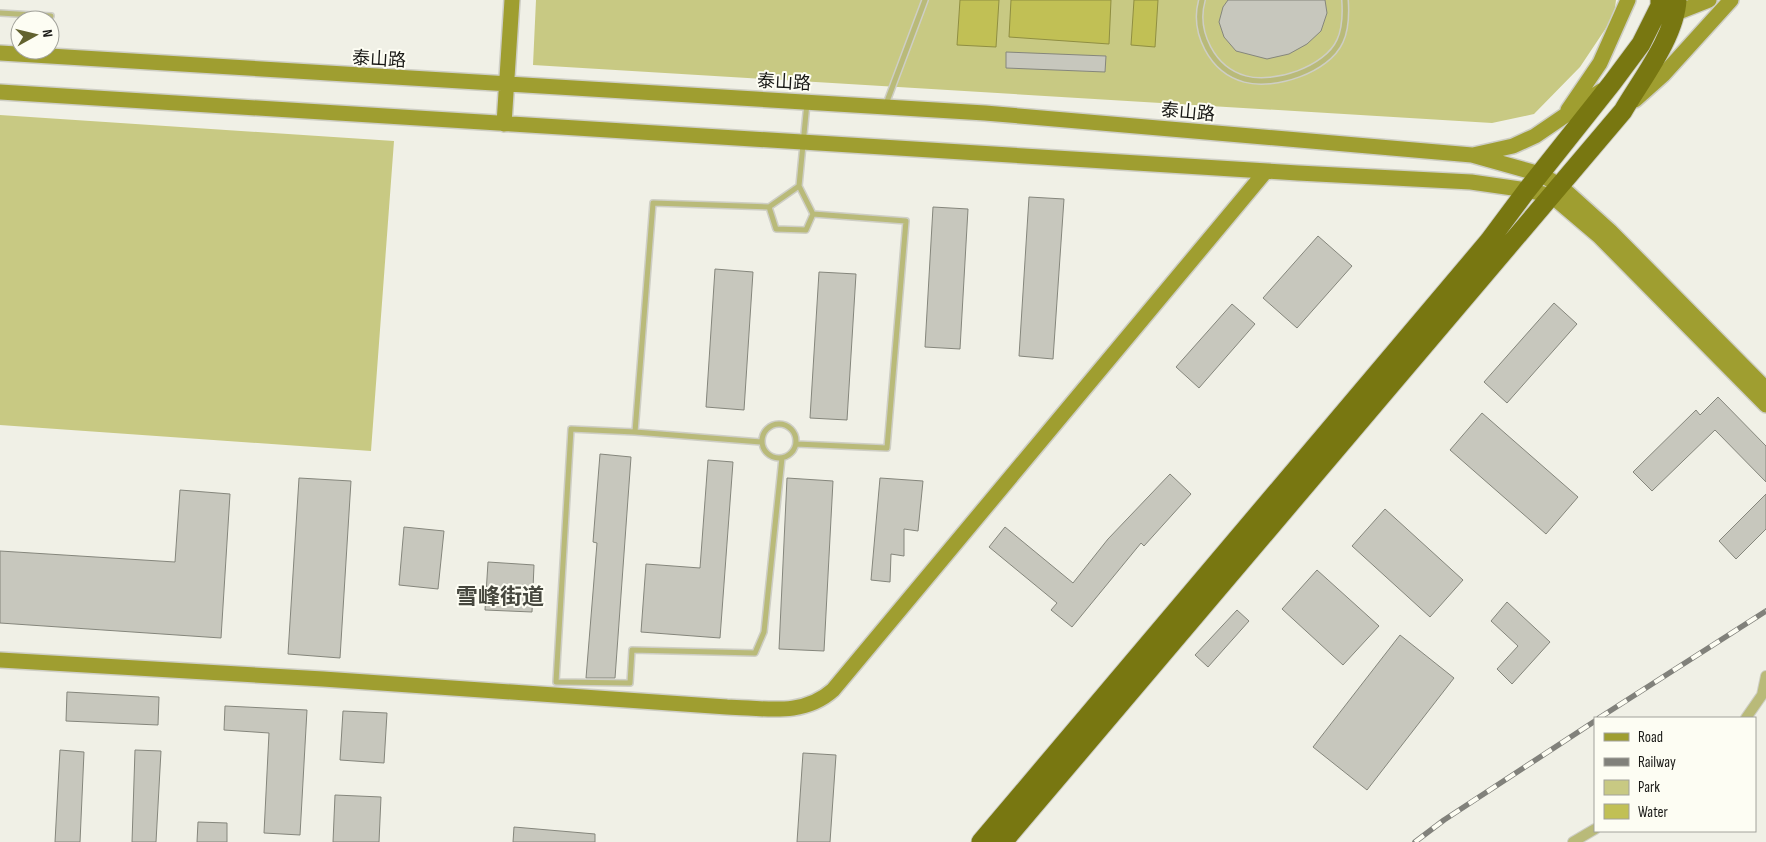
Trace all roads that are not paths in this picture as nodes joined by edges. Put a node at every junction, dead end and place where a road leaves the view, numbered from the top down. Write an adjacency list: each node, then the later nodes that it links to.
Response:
1 (512, 0): 11 (street)
2 (925, 0): 14 (lane)
3 (1202, 0): 4 (lane)
4 (1345, 0)
5 (1628, 0): 16 (street)
6 (1709, 0): 8 (street)
7 (1731, 0): 15 (street)
8 (1669, 5): 10 (highway); 15 (highway)
9 (0, 53): 11 (street, 泰山路)
10 (1612, 83): 16 (street); 21 (highway)
11 (506, 85): 13 (street, 泰山路); 17 (street)
12 (0, 92): 17 (street)
13 (807, 103): 14 (street, 泰山路); 18 (lane)
14 (884, 107): 19 (street, 泰山路)
15 (1623, 111): 24 (highway)
16 (1561, 119): 19 (street)
17 (504, 124): 18 (street)
18 (804, 143): 20 (street); 22 (lane)
19 (1472, 155): 21 (street, 泰山路)
20 (1266, 171): 23 (street); 33 (street)
21 (1540, 174): 23 (highway); 24 (street, 泰山路)
22 (800, 186): 25 (lane); 26 (lane)
23 (1527, 190): 24 (street); 37 (highway)
24 (1556, 190): 27 (street); 28 (street); 38 (highway)
25 (769, 207): 26 (lane); 29 (lane)
26 (813, 214): 31 (lane)
27 (1766, 389)
28 (1766, 405)
29 (635, 432): 30 (lane); 32 (lane)
30 (761, 442): 31 (lane); 32 (lane)
31 (796, 444): 32 (lane)
32 (782, 458)
33 (0, 660)
34 (1766, 681): 35 (street)
35 (1747, 717)
36 (1594, 830): 39 (street)
37 (981, 842)
38 (1003, 842)
39 (1573, 842)

